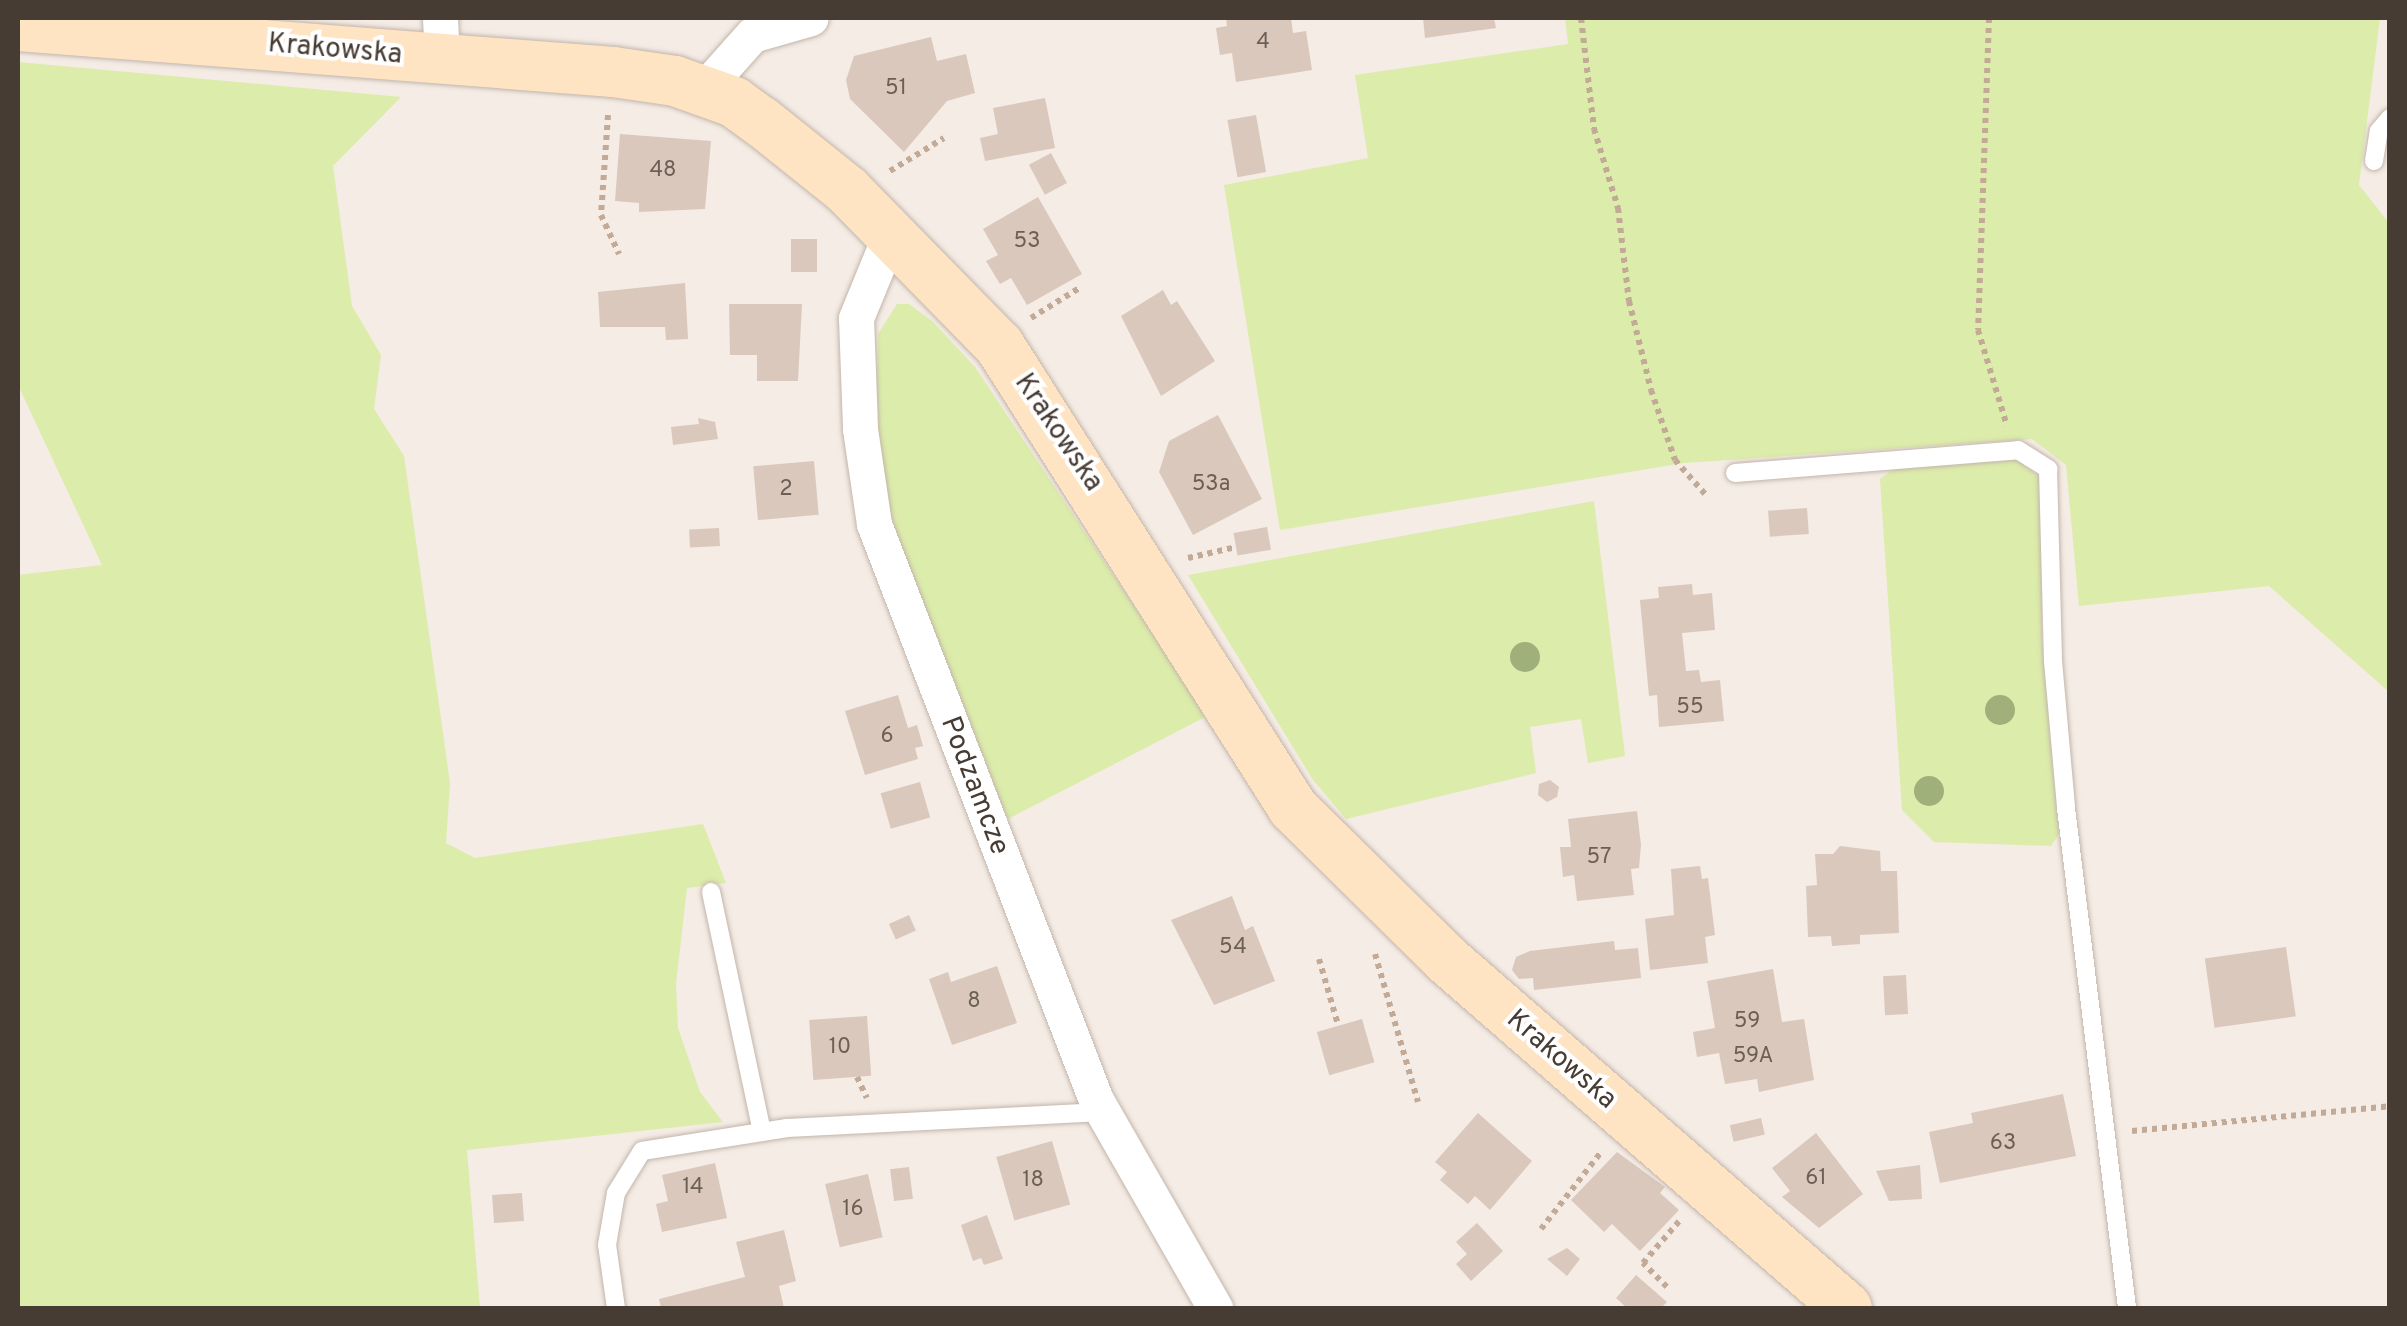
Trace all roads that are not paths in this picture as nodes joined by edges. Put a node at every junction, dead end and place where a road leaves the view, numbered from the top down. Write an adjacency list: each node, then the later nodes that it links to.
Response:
1 (812, 18): 4 (street)
2 (18, 26): 3 (street, Krakowska)
3 (441, 38): 4 (street, Krakowska)
4 (702, 90): 7 (street, Krakowska)
5 (2390, 118): 6 (lane)
6 (2374, 162)
7 (890, 235): 10 (street, Podzamcze); 14 (street, Krakowska)
8 (1734, 473): 15 (lane)
9 (711, 892): 11 (lane)
10 (1103, 1112): 11 (lane); 13 (street, Podzamcze)
11 (762, 1132): 12 (lane)
12 (616, 1308)
13 (1215, 1308)
14 (1846, 1308)
15 (2127, 1308)

